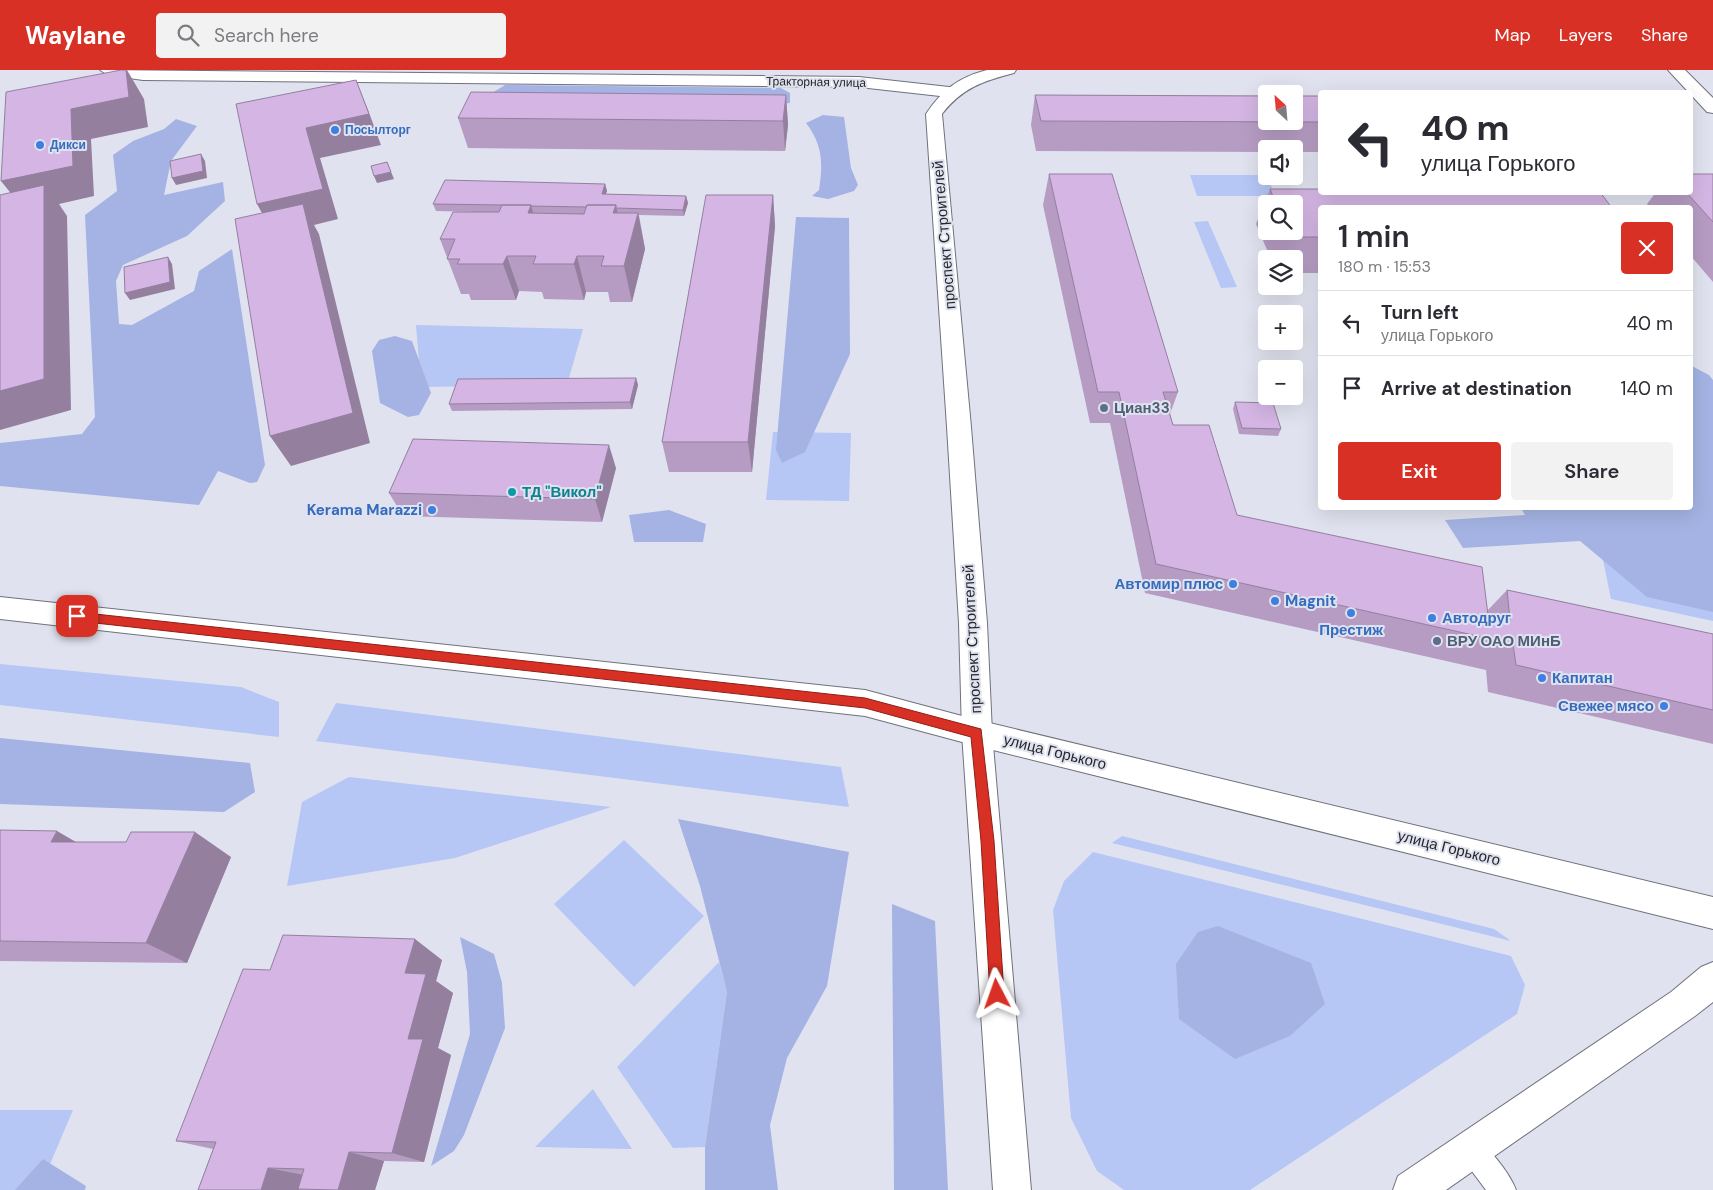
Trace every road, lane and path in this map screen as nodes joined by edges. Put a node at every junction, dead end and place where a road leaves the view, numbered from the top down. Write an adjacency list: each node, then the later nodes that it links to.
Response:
1 (108, 70): 4 (main road, Тракторная улица)
2 (1008, 70): 4 (main road)
3 (1676, 70): 5 (main road)
4 (949, 92): 7 (main road, проспект Строителей)
5 (1713, 108)
6 (0, 608): 7 (main road, улица Горького)
7 (977, 733): 8 (main road, улица Горького); 11 (main road, проспект Строителей)
8 (1713, 913)
9 (1713, 979): 10 (main road)
10 (1471, 1149): 12 (main road); 13 (lane)
11 (1012, 1190)
12 (1412, 1190)
13 (1502, 1190)

